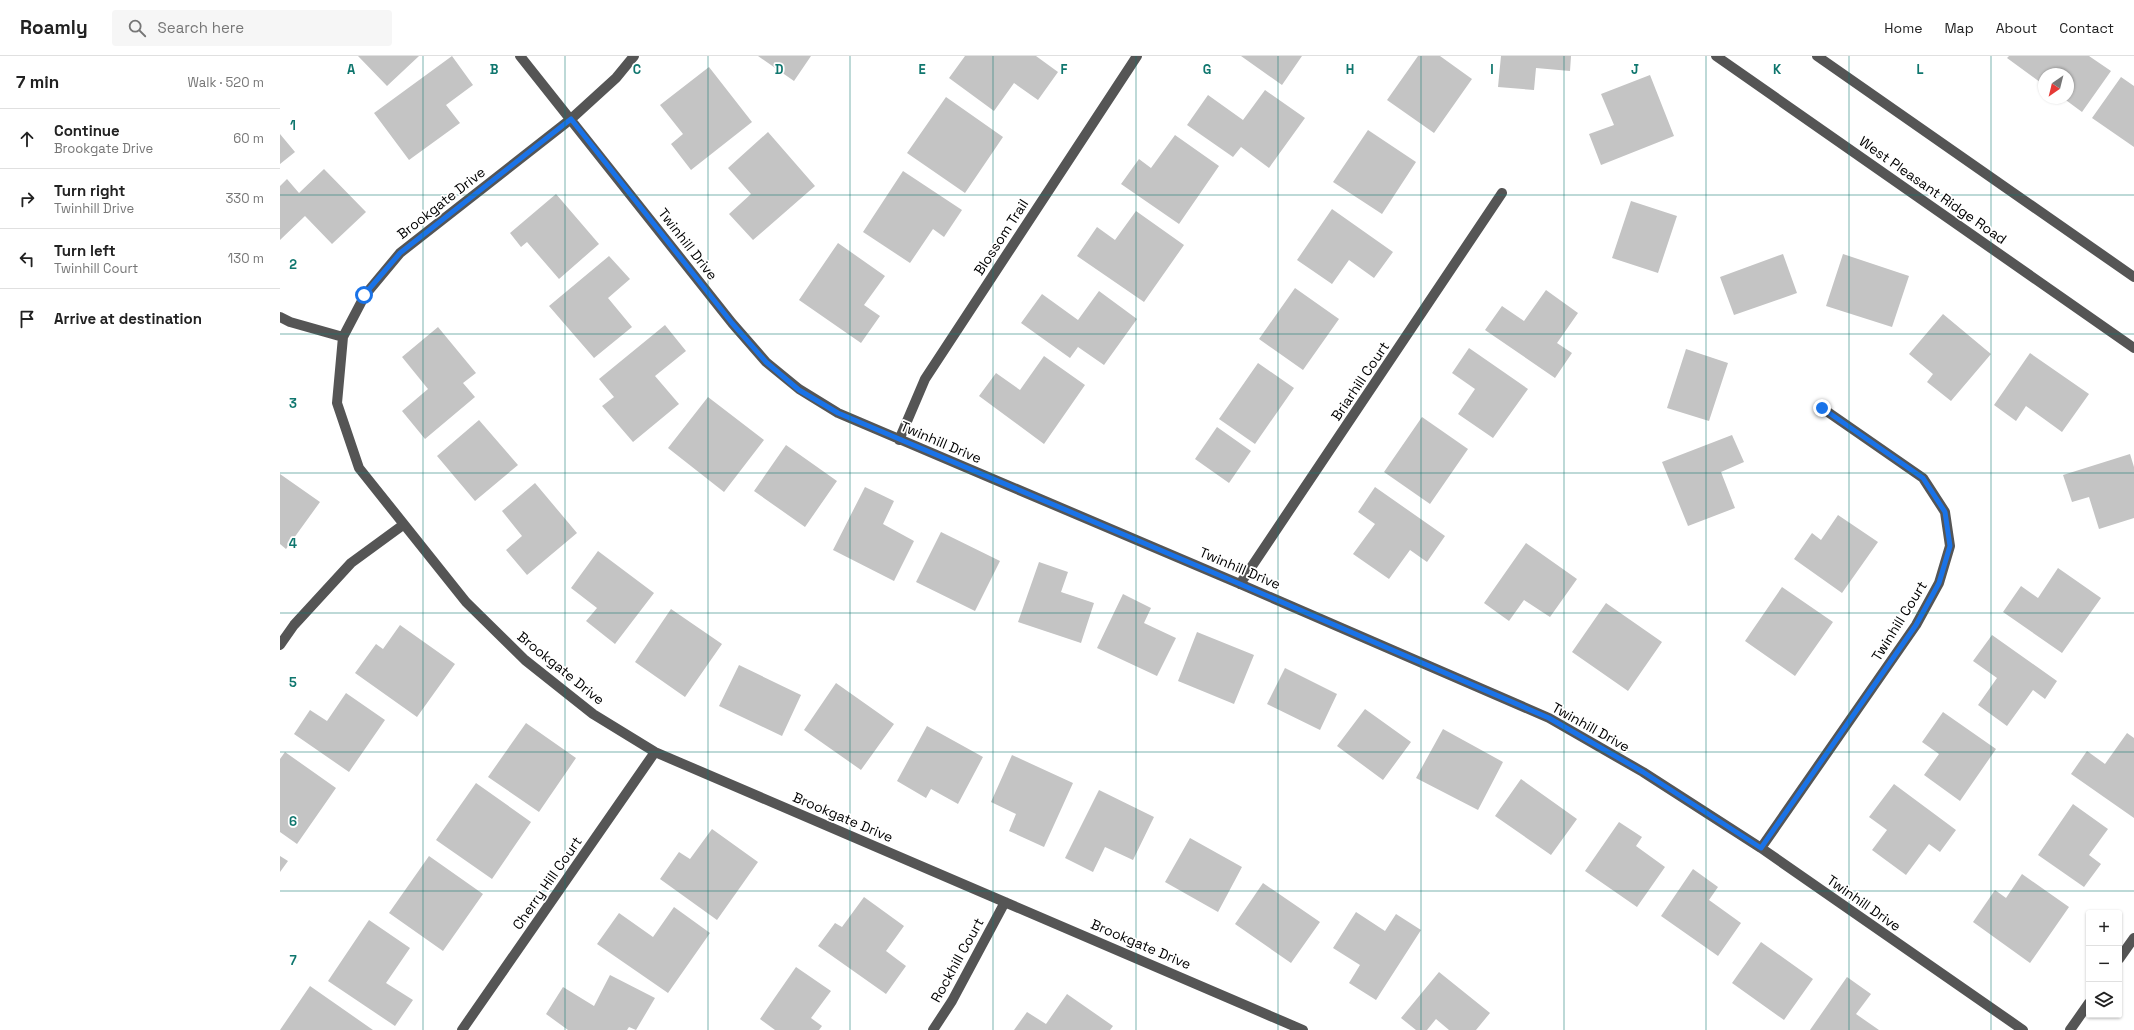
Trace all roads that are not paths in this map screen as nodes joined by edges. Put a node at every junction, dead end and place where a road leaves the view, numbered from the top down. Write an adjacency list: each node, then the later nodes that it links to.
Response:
1 (520, 56): 6 (street, Twinhill Drive)
2 (634, 56): 6 (street, Brookgate Drive)
3 (1137, 56): 13 (street, Blossom Trail)
4 (1716, 56): 11 (street, West Pleasant Ridge Road)
5 (1817, 56): 8 (street)
6 (571, 119): 10 (street, Brookgate Drive); 13 (street, Twinhill Drive)
7 (1502, 193): 15 (street, Briarhill Court)
8 (2134, 278)
9 (280, 317): 10 (street)
10 (343, 337): 14 (street, Brookgate Drive)
11 (2134, 348)
12 (1822, 408): 18 (street, Twinhill Court)
13 (899, 440): 15 (street, Twinhill Drive)
14 (403, 525): 16 (street); 17 (street, Brookgate Drive)
15 (1240, 584): 18 (street, Twinhill Drive)
16 (280, 645)
17 (655, 752): 19 (street, Brookgate Drive); 23 (street, Cherry Hill Court)
18 (1761, 848): 26 (street, Twinhill Drive)
19 (1005, 902): 24 (street, Rockhill Court); 25 (street, Brookgate Drive)
20 (2134, 938): 21 (street)
21 (2122, 955)
22 (2086, 1007): 27 (street)
23 (462, 1030)
24 (933, 1030)
25 (1303, 1030)
26 (2023, 1030)
27 (2070, 1030)

